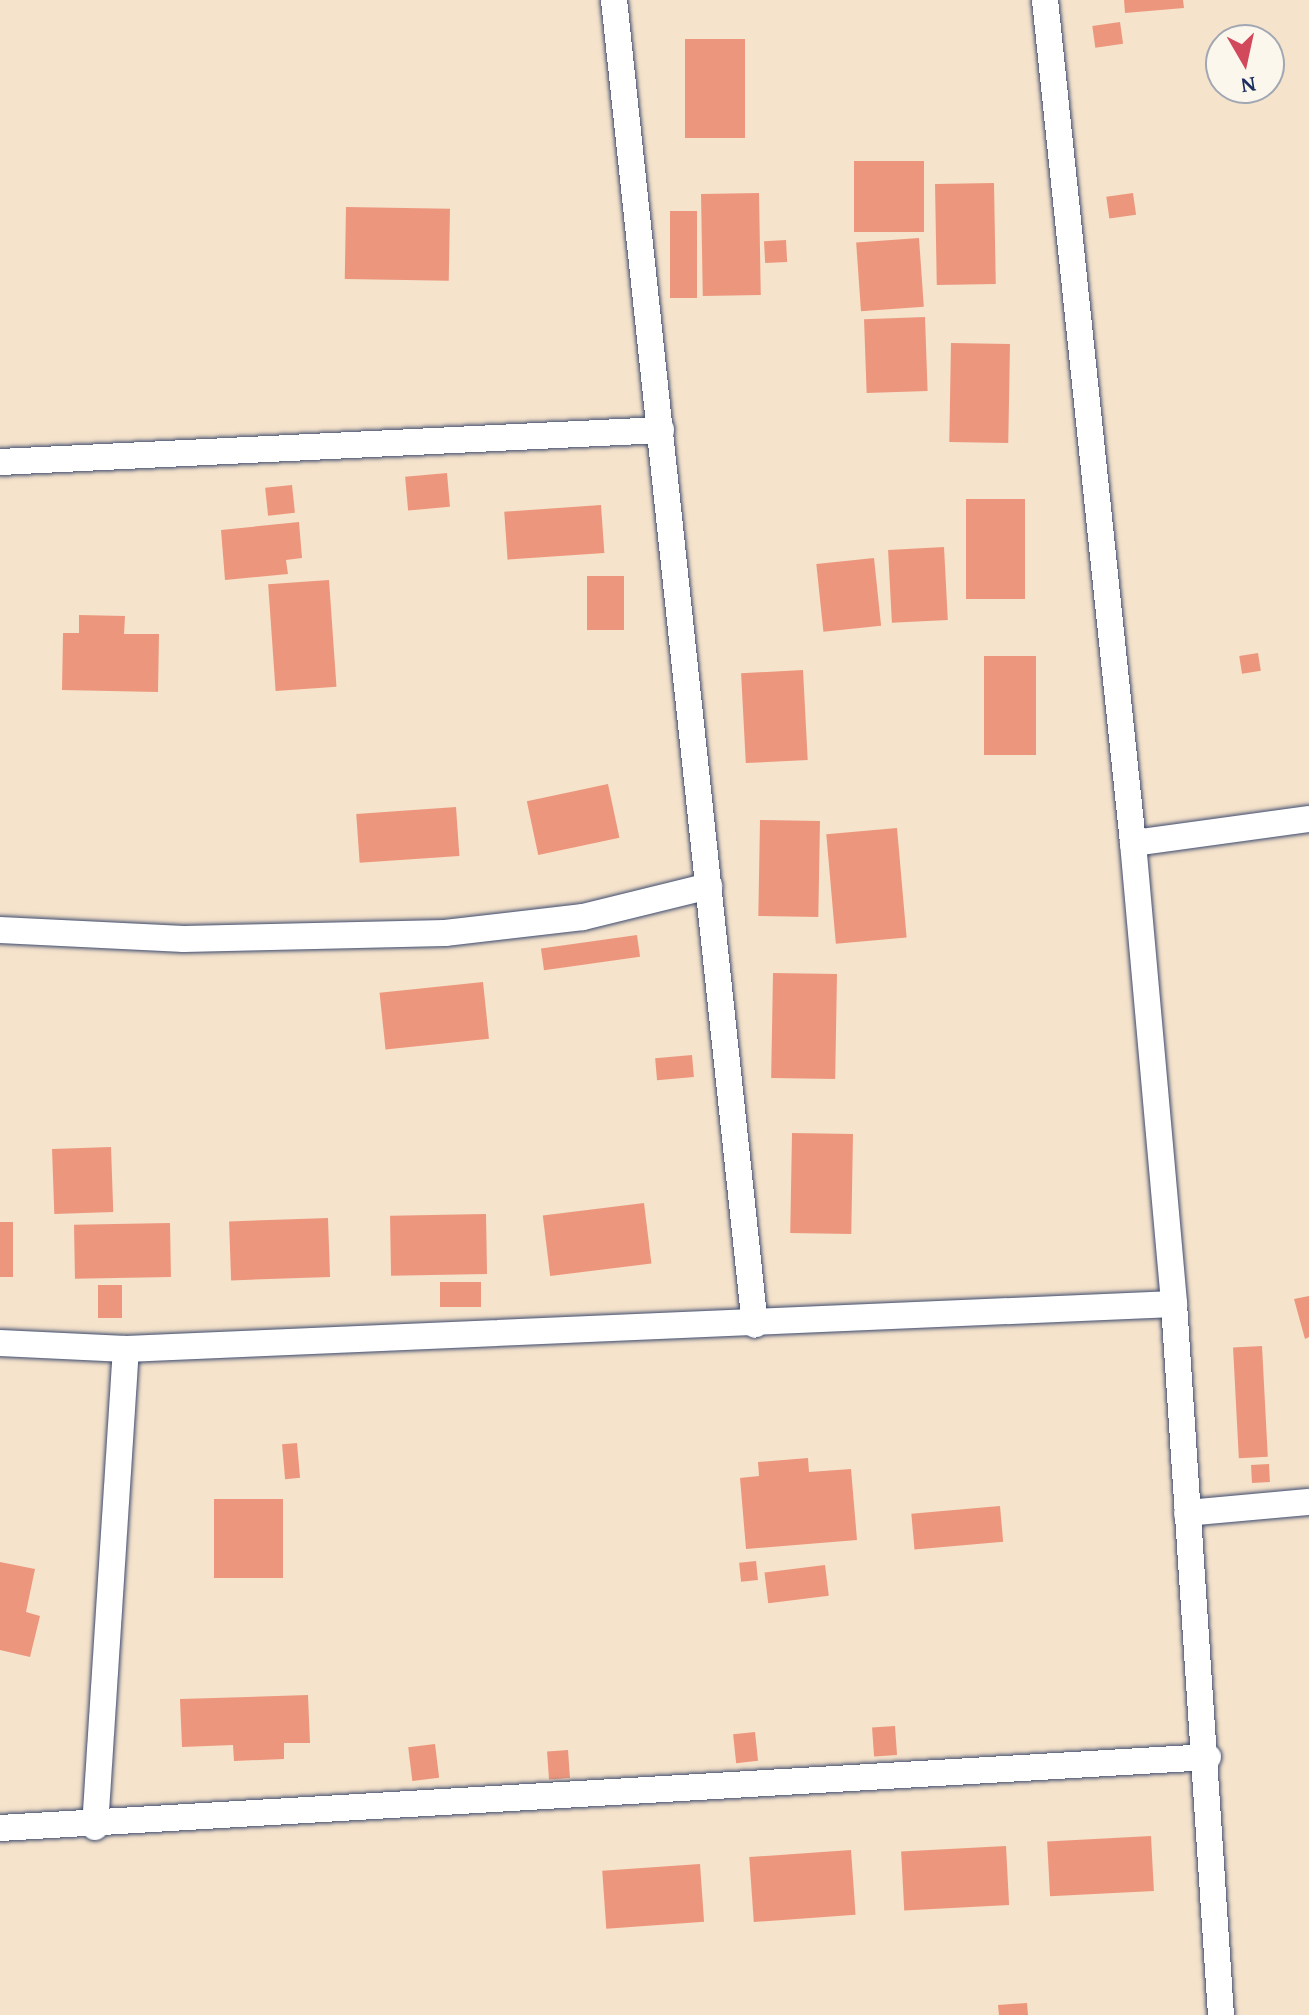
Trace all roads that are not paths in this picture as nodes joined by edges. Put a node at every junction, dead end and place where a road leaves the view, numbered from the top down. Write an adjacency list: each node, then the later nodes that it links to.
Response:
1 (614, 0): 3 (street)
2 (1045, 0): 6 (street)
3 (661, 430): 4 (street); 7 (street)
4 (0, 462)
5 (1309, 819): 6 (street)
6 (1133, 843): 9 (street)
7 (709, 886): 8 (street); 10 (street)
8 (0, 930)
9 (1174, 1304): 10 (street); 14 (street)
10 (755, 1325): 12 (street)
11 (0, 1343): 12 (street)
12 (126, 1349): 16 (street)
13 (1309, 1502): 14 (street)
14 (1187, 1513): 15 (street)
15 (1208, 1757): 16 (street); 18 (street)
16 (95, 1827): 17 (street)
17 (0, 1828)
18 (1221, 2015)

